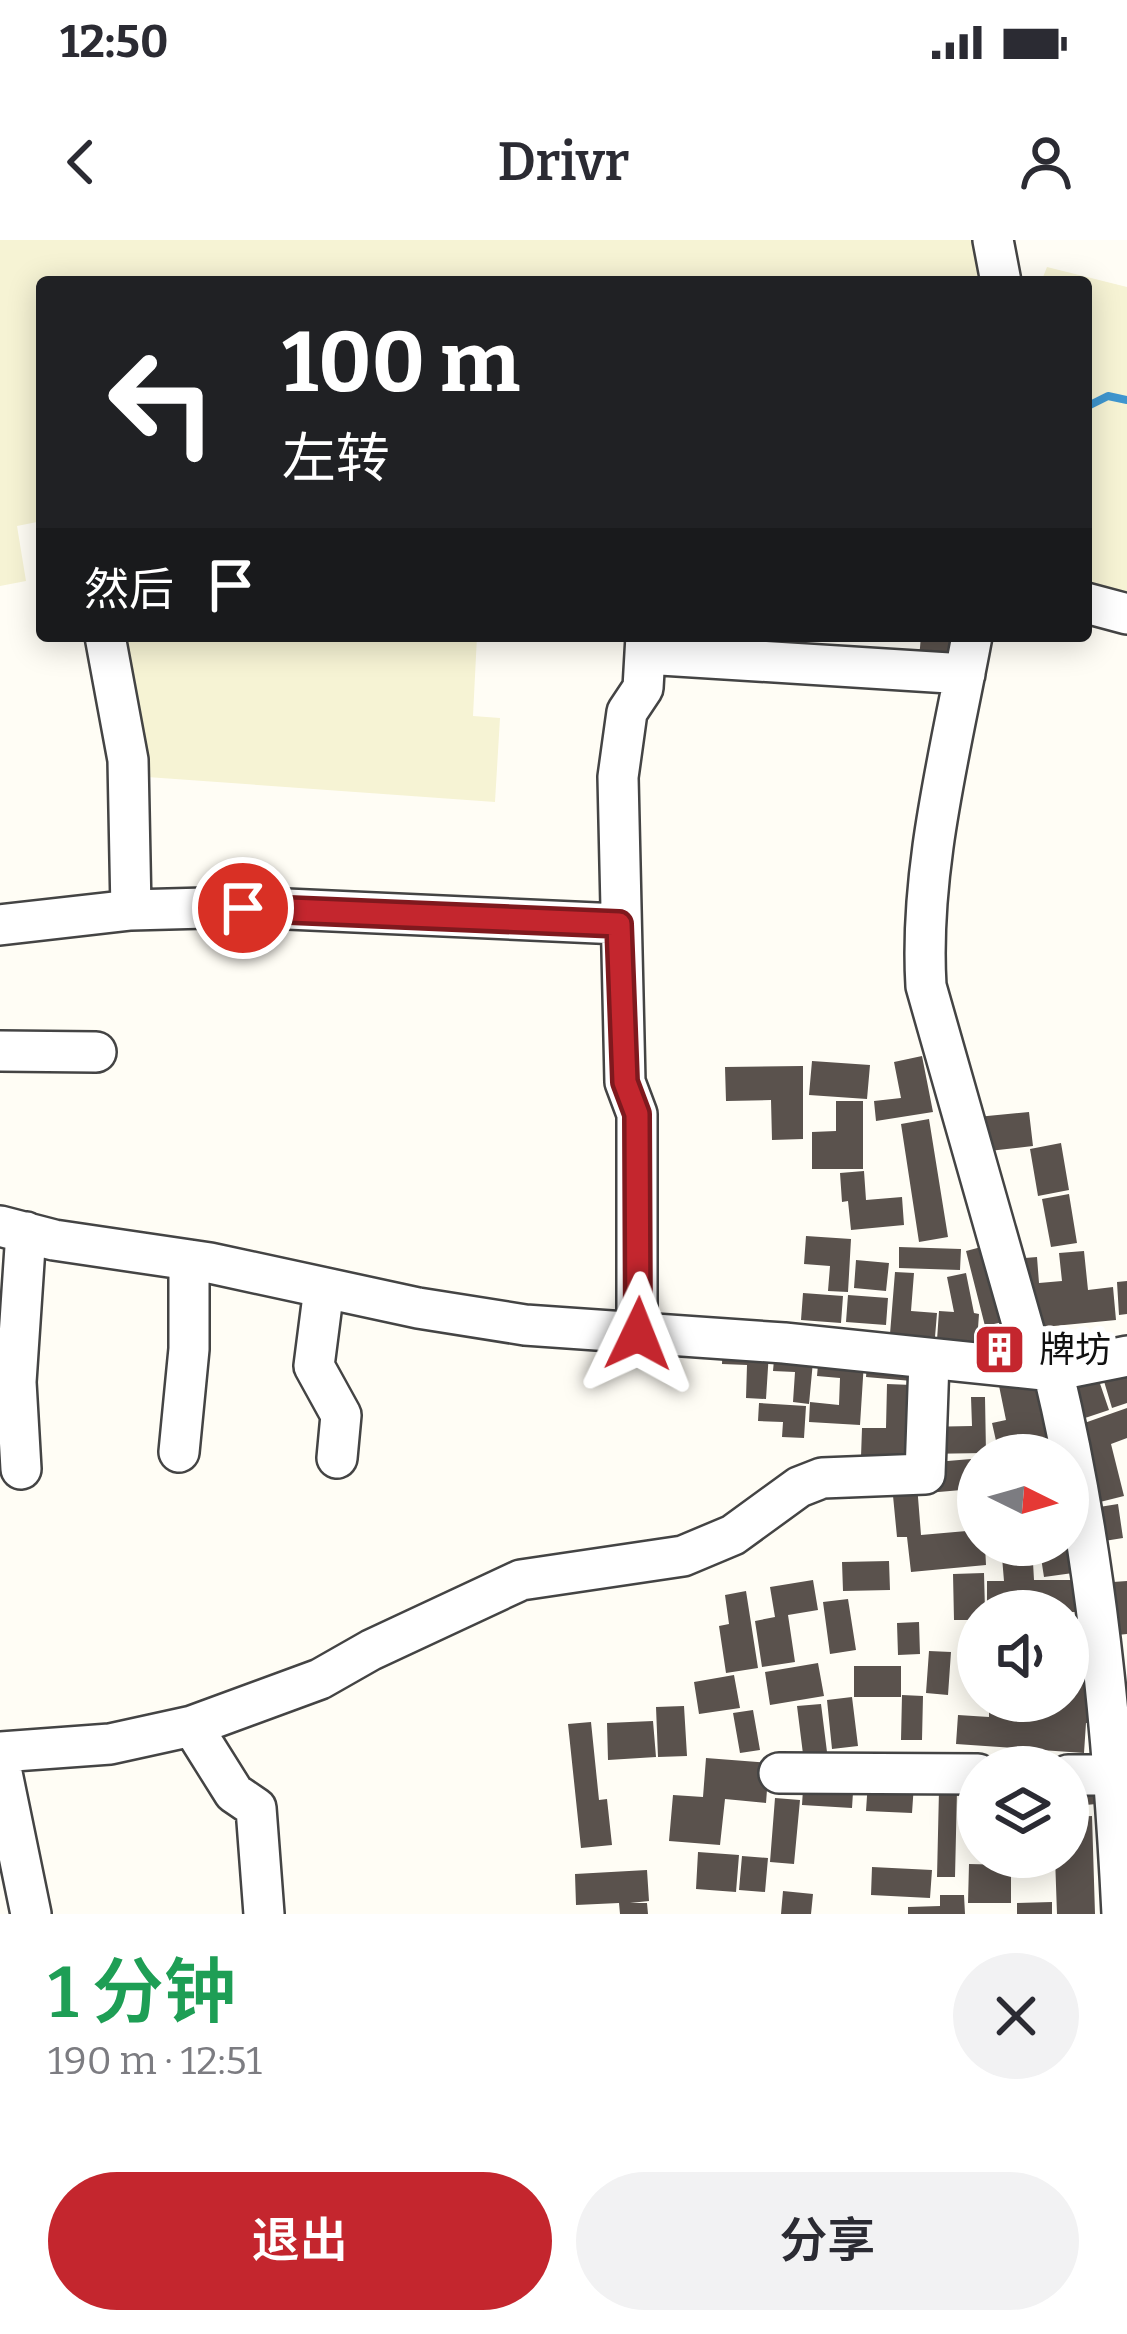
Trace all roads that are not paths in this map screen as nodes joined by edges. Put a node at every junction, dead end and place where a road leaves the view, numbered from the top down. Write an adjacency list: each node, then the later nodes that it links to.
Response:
1 (993, 240): 2 (street)
2 (1000, 276)
3 (1092, 605): 4 (street)
4 (1127, 614)
5 (106, 642): 8 (street)
6 (646, 645): 7 (street); 9 (street)
7 (969, 655): 19 (street)
8 (131, 910): 9 (street); 10 (street)
9 (619, 924): 16 (street)
10 (0, 925)
11 (0, 1051): 12 (street)
12 (96, 1052)
13 (13, 1229): 14 (street); 22 (street)
14 (189, 1260): 15 (street); 20 (street)
15 (324, 1288): 16 (street); 21 (street)
16 (638, 1334): 18 (street)
17 (1127, 1356): 19 (street)
18 (929, 1361): 19 (street); 23 (street)
19 (1044, 1370): 29 (street)
20 (178, 1452)
21 (337, 1457)
22 (21, 1469)
23 (192, 1726): 24 (street); 32 (street)
24 (0, 1752)
25 (0, 1763): 31 (street)
26 (779, 1773): 27 (street)
27 (957, 1774)
28 (1089, 1775): 29 (street)
29 (1116, 1775): 30 (street)
30 (1124, 1868): 33 (street)
31 (31, 1914)
32 (265, 1914)
33 (1122, 1914)

